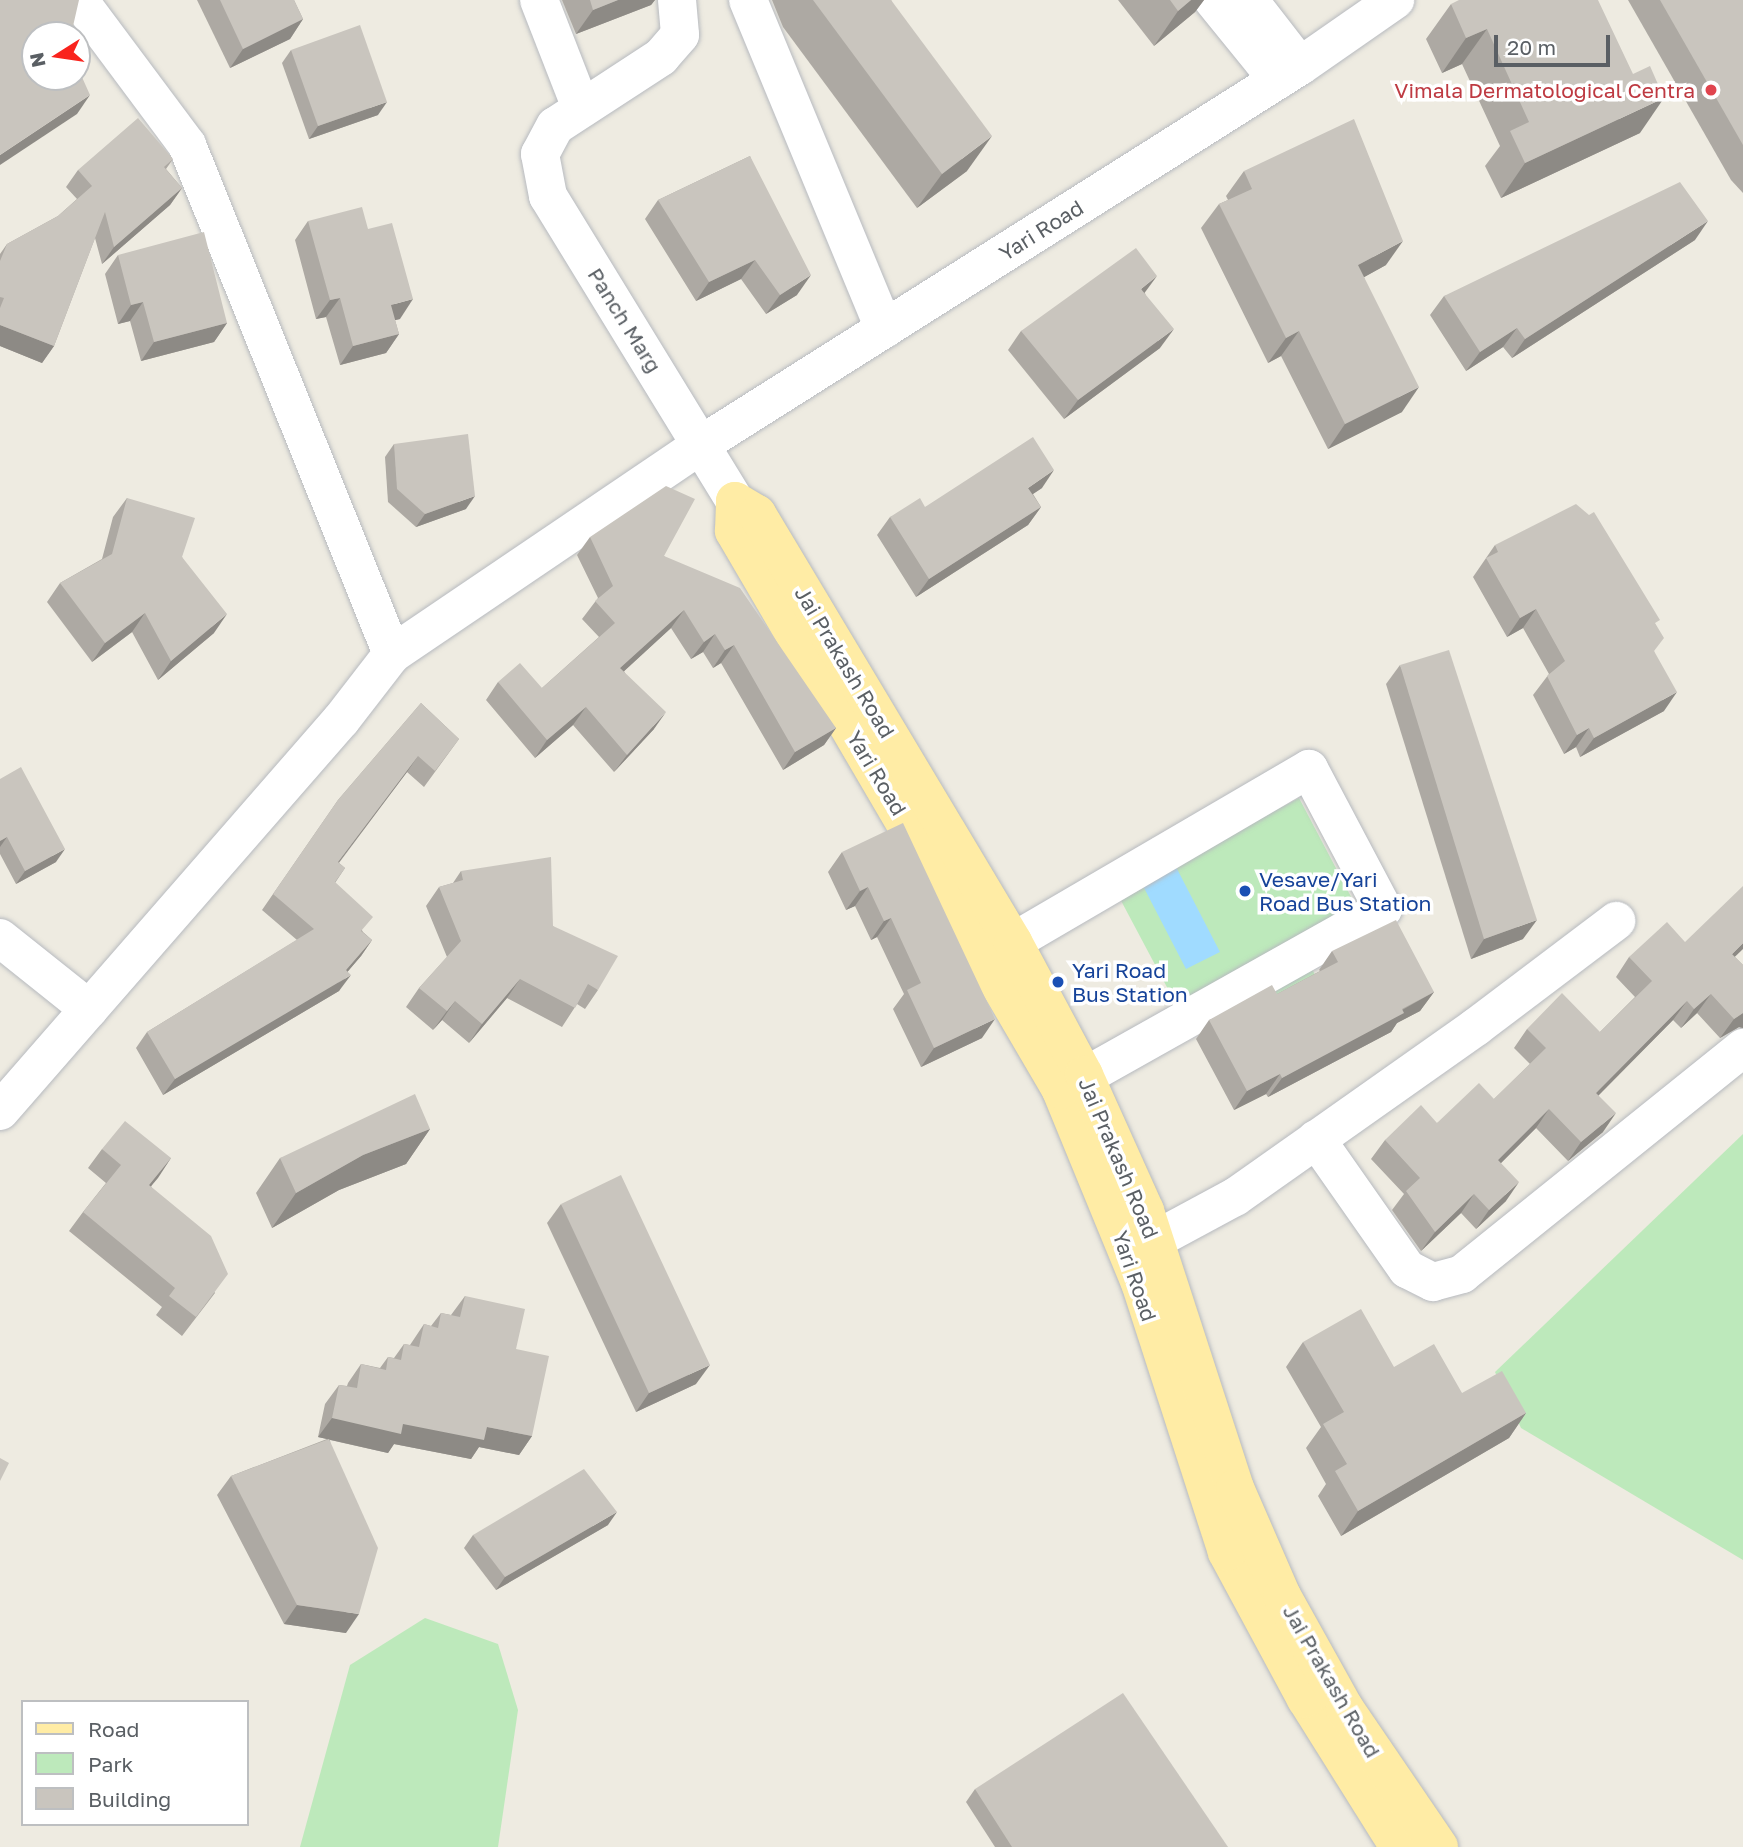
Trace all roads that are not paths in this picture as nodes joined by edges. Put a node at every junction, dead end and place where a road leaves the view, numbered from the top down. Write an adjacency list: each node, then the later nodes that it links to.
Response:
1 (79, 0): 13 (street)
2 (539, 0): 9 (street)
3 (677, 0): 9 (street)
4 (748, 0): 10 (street)
5 (1213, 0): 8 (street)
6 (1249, 0): 8 (street)
7 (1395, 0): 8 (street, Yari Road)
8 (1289, 73): 10 (street, Yari Road)
9 (582, 108): 11 (street, Panch Marg)
10 (884, 329): 11 (street, Yari Road)
11 (702, 444): 12 (street); 13 (street, Yari Road)
12 (735, 502): 16 (main road, Jai Prakash Road)
13 (392, 654): 17 (street, Yari Road)
14 (1616, 921): 21 (street)
15 (0, 938): 17 (street)
16 (1000, 950): 19 (main road, Jai Prakash Road); 19 (street)
17 (89, 1009): 20 (street, Yari Road)
18 (1743, 1048): 21 (street)
19 (1072, 1082): 22 (main road, Jai Prakash Road); 23 (main road, Yari Road)
20 (0, 1111)
21 (1316, 1139): 22 (street)
22 (1156, 1240): 24 (main road, Jai Prakash Road)
23 (1399, 1847)
24 (1438, 1847)

